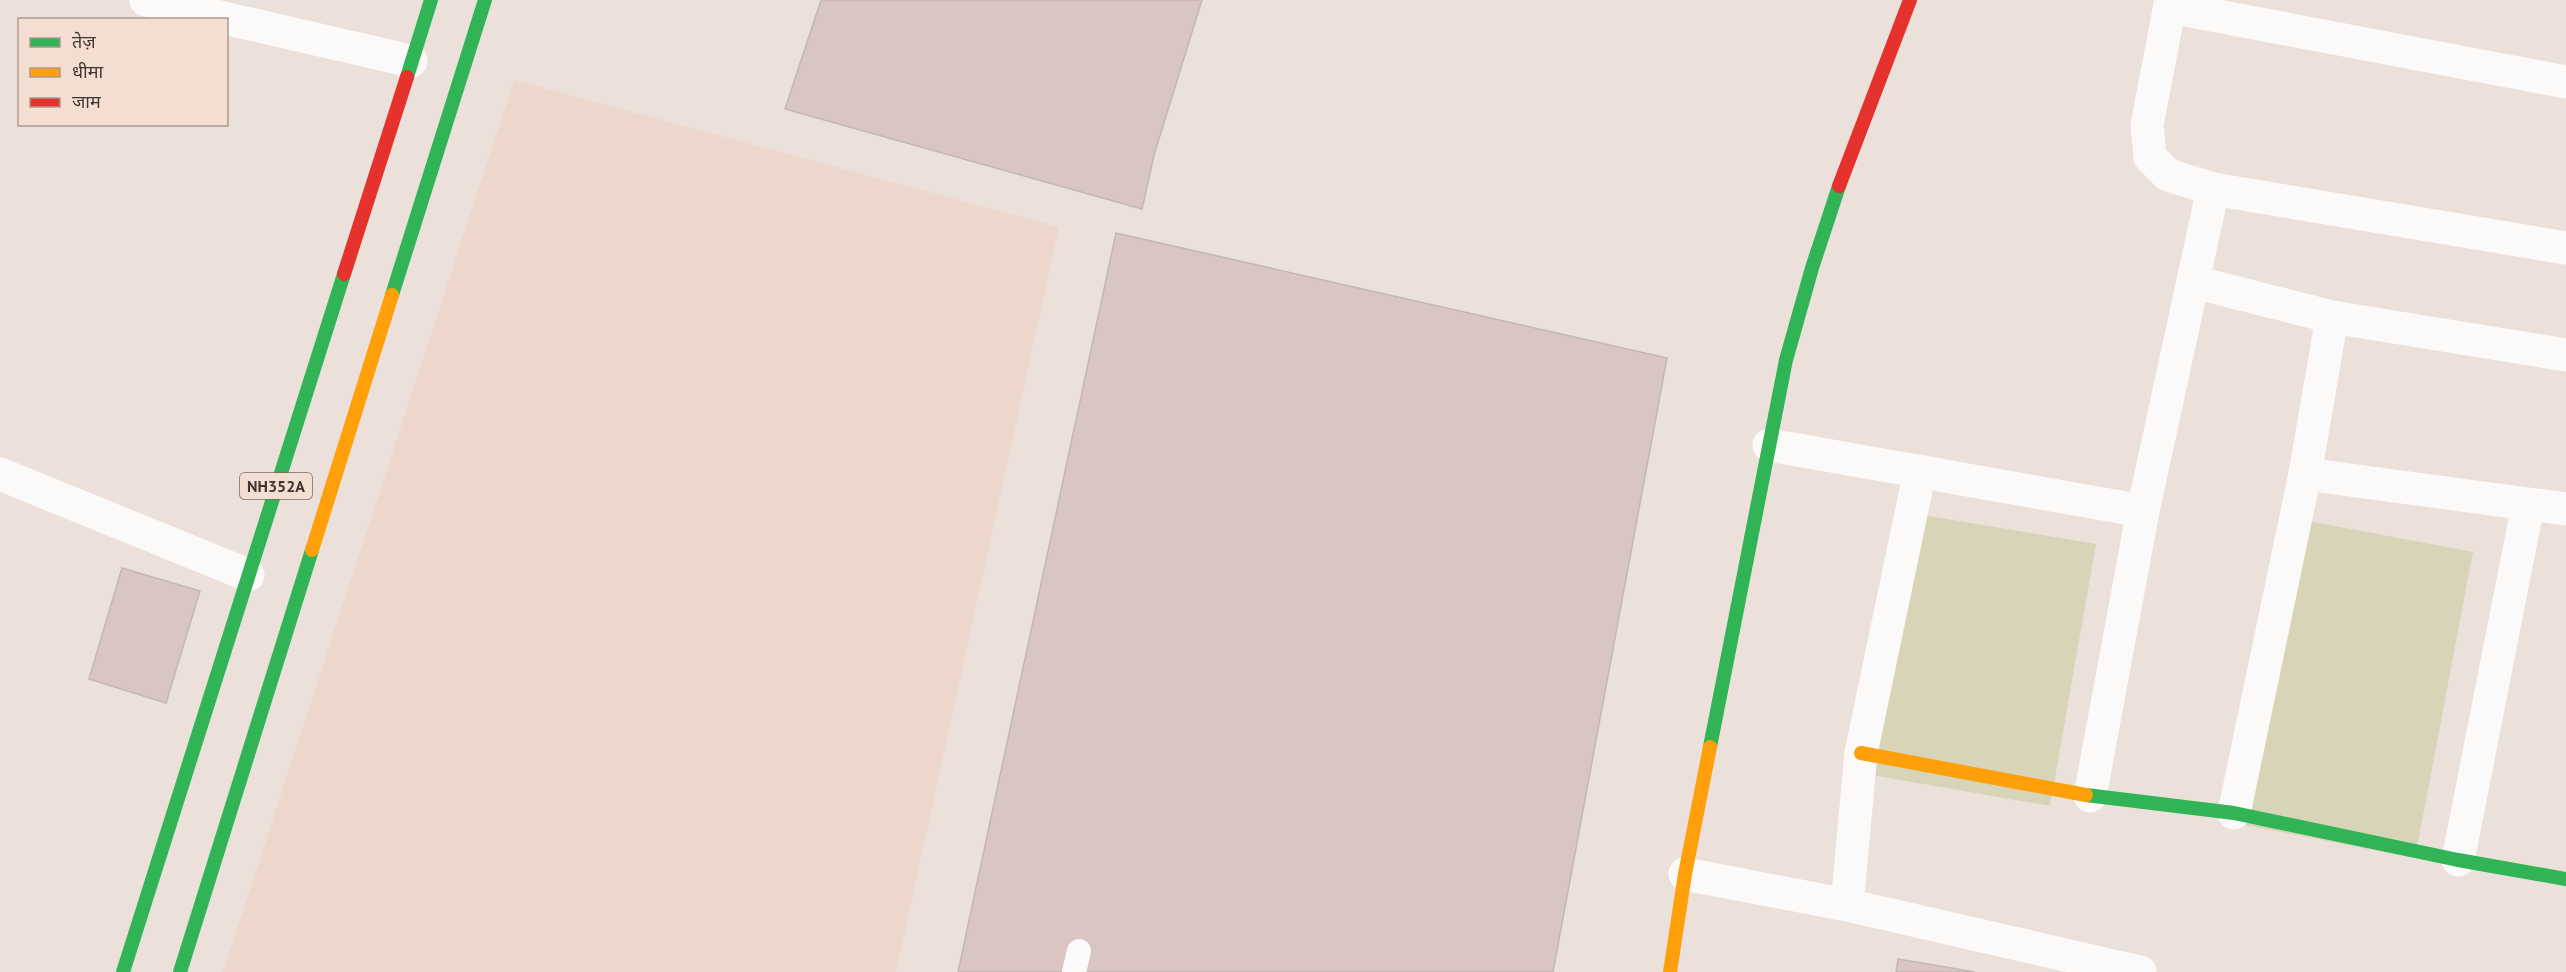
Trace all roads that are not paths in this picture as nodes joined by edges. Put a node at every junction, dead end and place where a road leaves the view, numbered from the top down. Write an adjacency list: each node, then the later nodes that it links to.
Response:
1 (146, 0): 6 (street)
2 (431, 0): 8 (main road, NH352A)
3 (485, 0): 31 (main road, NH352A)
4 (1910, 0): 15 (main road)
5 (2170, 4): 9 (street); 10 (street)
6 (224, 18)
7 (228, 19): 8 (street)
8 (411, 61): 22 (main road, NH352A)
9 (2566, 82)
10 (2213, 189): 11 (street); 12 (street)
11 (2566, 248)
12 (2194, 282): 13 (street); 21 (street)
13 (2332, 317): 14 (street); 18 (street)
14 (2566, 355)
15 (1769, 445): 16 (street); 27 (main road)
16 (1920, 471): 21 (street); 23 (street)
17 (0, 474): 22 (street)
18 (2305, 474): 19 (street); 25 (street)
19 (2528, 505): 20 (street); 26 (street)
20 (2566, 510)
21 (2143, 511): 24 (street)
22 (248, 576): 30 (main road, NH352A)
23 (1861, 753): 24 (main road); 29 (street)
24 (2090, 796): 25 (main road)
25 (2234, 813): 26 (main road)
26 (2458, 860): 28 (main road)
27 (1685, 874): 29 (street); 32 (main road)
28 (2566, 879)
29 (1847, 905): 33 (street)
30 (123, 972)
31 (180, 972)
32 (1670, 972)
33 (2140, 972)

